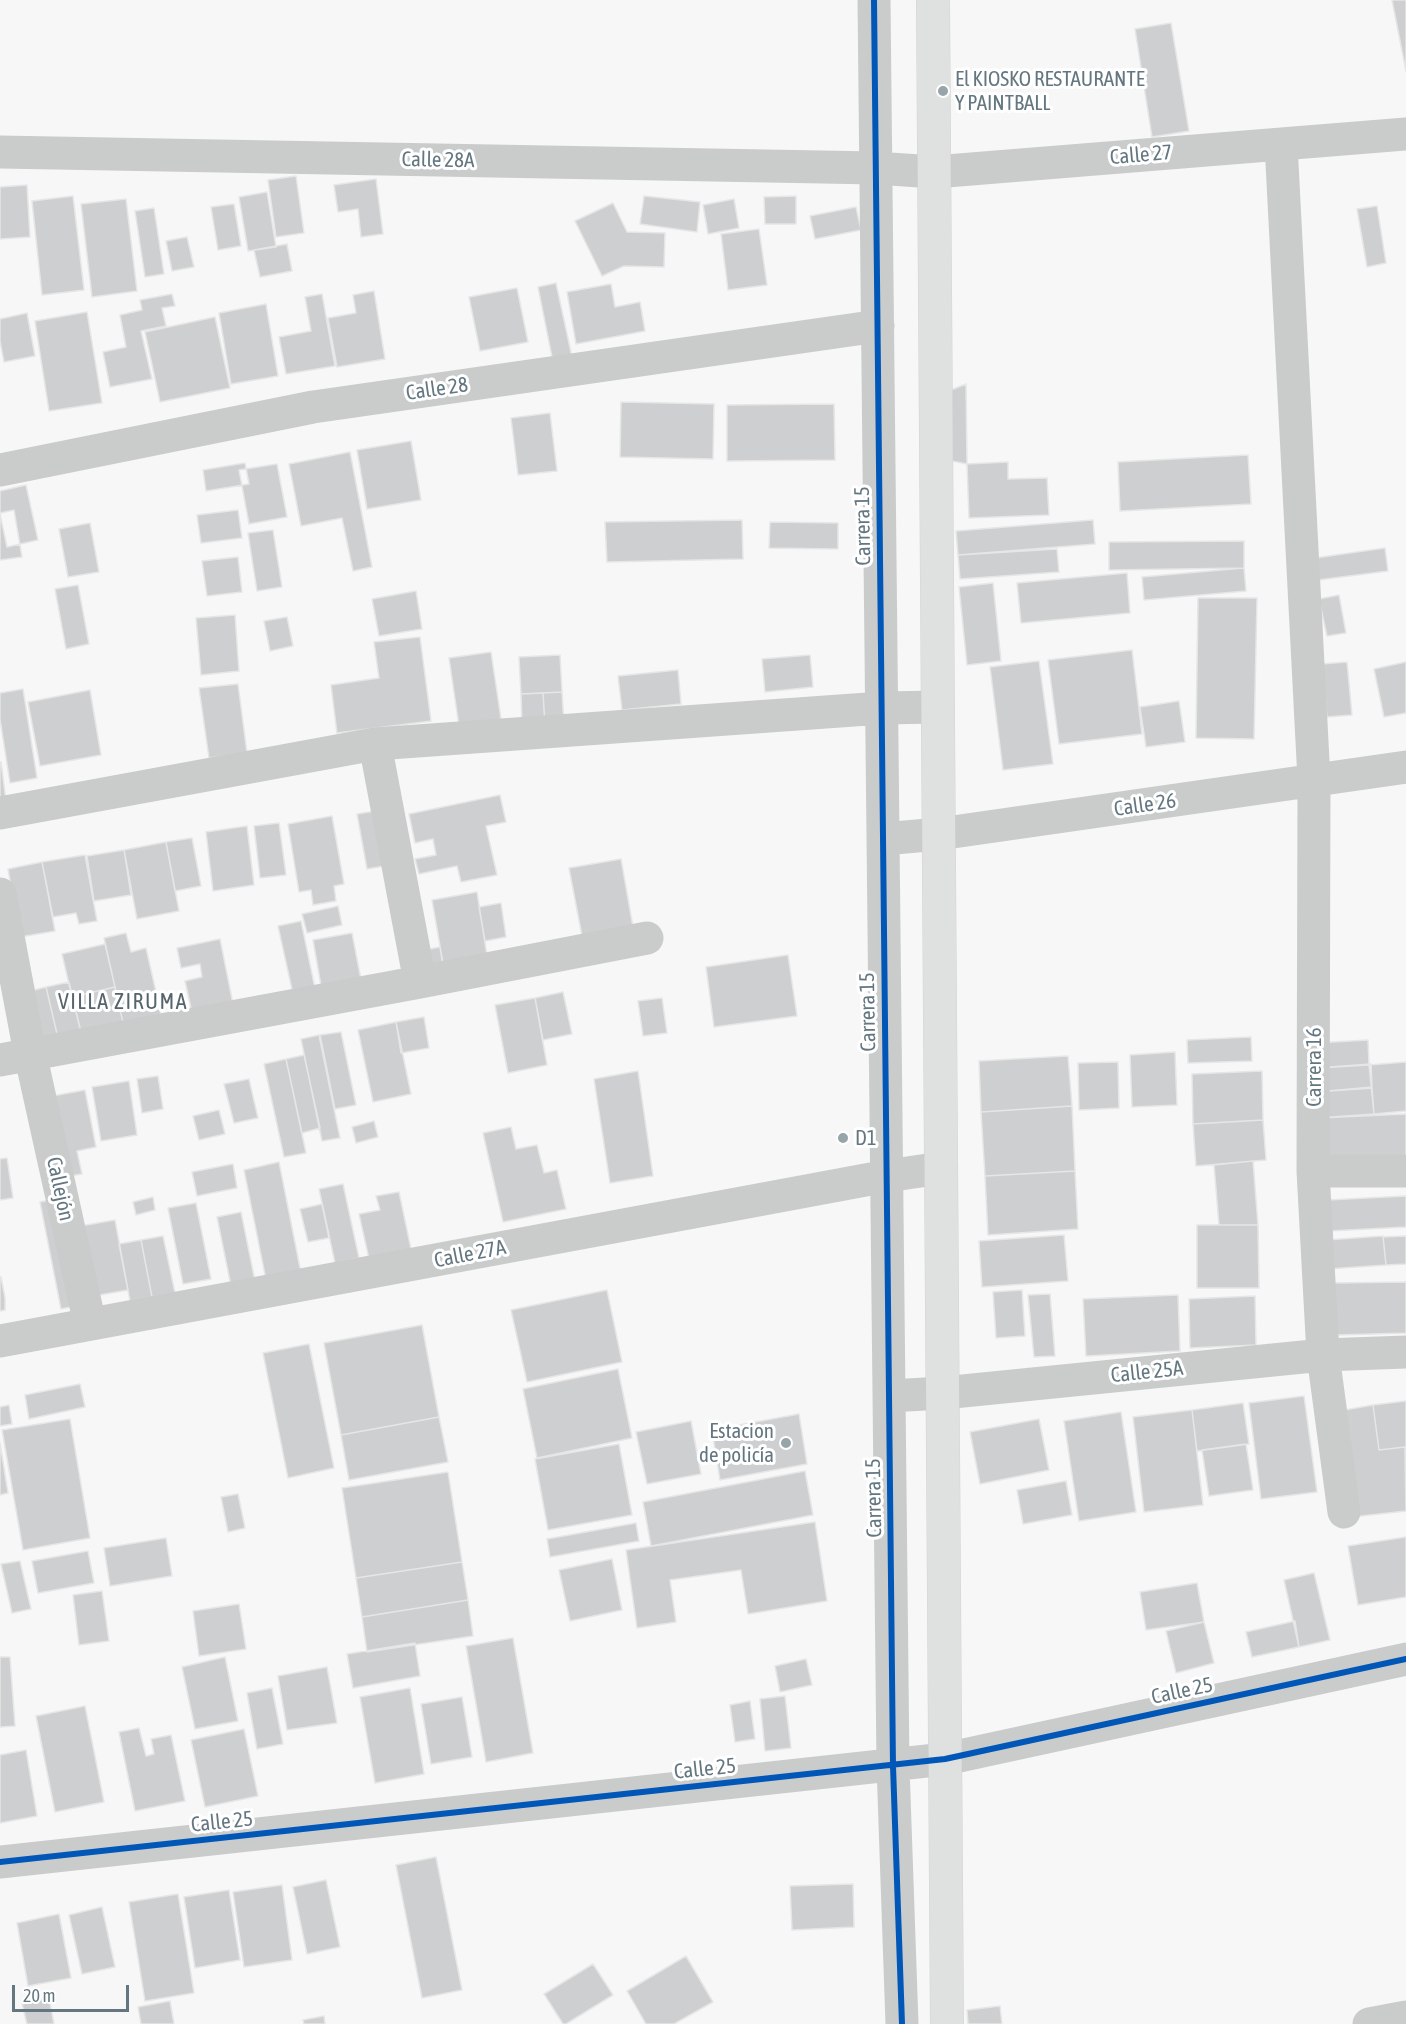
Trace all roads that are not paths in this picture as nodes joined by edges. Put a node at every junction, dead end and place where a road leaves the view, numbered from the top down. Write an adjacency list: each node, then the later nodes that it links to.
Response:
1 (874, 0): 6 (street, Carrera 15)
2 (933, 0): 7 (main road)
3 (1406, 134): 4 (street, Calle 27)
4 (1281, 144): 7 (street, Calle 27); 14 (street, Carrera 16)
5 (0, 152): 6 (street, Calle 28A)
6 (876, 168): 7 (street, Calle 27); 8 (street, Carrera 15)
7 (934, 172): 10 (main road)
8 (878, 326): 9 (street, Calle 28); 11 (street, Carrera 15)
9 (0, 470)
10 (938, 707): 11 (street); 16 (main road)
11 (882, 708): 12 (street); 17 (street, Carrera 15)
12 (375, 744): 15 (street); 20 (street)
13 (1406, 766): 14 (street, Calle 26)
14 (1314, 780): 16 (street, Calle 26); 23 (street, Carrera 16)
15 (0, 813)
16 (939, 834): 17 (street, Calle 26); 22 (main road)
17 (883, 839): 25 (street, Carrera 15)
18 (0, 894): 21 (street, Callejón)
19 (647, 938): 20 (street)
20 (420, 982): 21 (street)
21 (15, 1056): 26 (street, Callejón)
22 (941, 1168): 25 (street, Calle 27A); 30 (main road)
23 (1314, 1171): 24 (street); 29 (street, Carrera 16)
24 (1406, 1171)
25 (887, 1176): 26 (street, Calle 27A); 31 (street, Carrera 15)
26 (90, 1324): 27 (street, Calle 27A)
27 (0, 1341)
28 (1406, 1352): 29 (street, Calle 25A)
29 (1323, 1354): 30 (street, Calle 25A); 32 (street, Carrera 16)
30 (943, 1393): 31 (street, Calle 25A); 34 (main road)
31 (889, 1396): 35 (street, Carrera 15)
32 (1344, 1512)
33 (1406, 1659): 34 (street, Calle 25)
34 (945, 1759): 35 (street, Calle 25); 39 (main road)
35 (893, 1766): 36 (street, Calle 25); 38 (street, Carrera 15)
36 (0, 1862)
37 (1406, 2017): 40 (street)
38 (902, 2024)
39 (947, 2024)
40 (1370, 2024)

